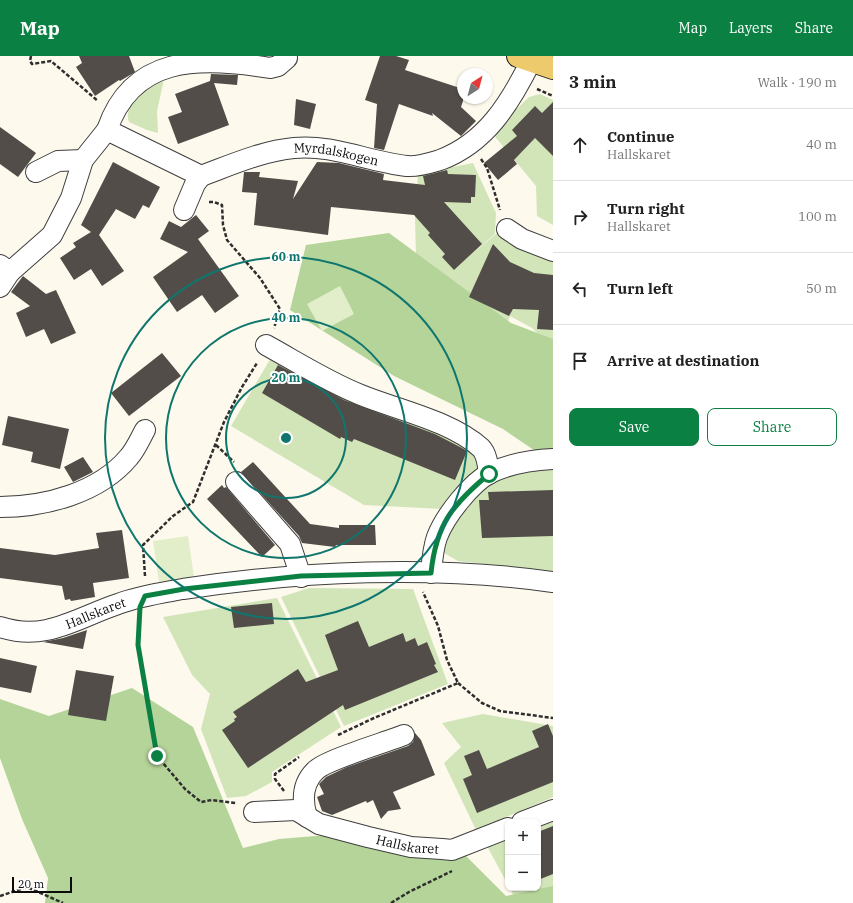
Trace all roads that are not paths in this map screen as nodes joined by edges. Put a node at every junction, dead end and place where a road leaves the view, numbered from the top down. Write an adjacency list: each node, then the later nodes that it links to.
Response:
1 (287, 58): 4 (street)
2 (524, 58): 3 (main road, Myrdalskogen); 7 (street, Myrdalskogen)
3 (553, 68)
4 (109, 122): 5 (street); 7 (street)
5 (84, 160): 6 (street); 11 (street)
6 (36, 172)
7 (201, 176): 8 (street)
8 (184, 210)
9 (507, 229): 10 (street)
10 (553, 251)
11 (3, 275)
12 (266, 345): 15 (street)
13 (145, 430): 17 (street)
14 (553, 459): 15 (street)
15 (489, 474): 18 (street)
16 (236, 482): 19 (street)
17 (0, 507)
18 (425, 573): 19 (street, Hallskaret); 20 (street, Hallskaret)
19 (301, 576): 21 (street, Hallskaret)
20 (553, 582)
21 (0, 627)
22 (404, 735): 25 (street)
23 (553, 810): 26 (street)
24 (254, 812): 25 (street, Hallskaret)
25 (302, 814): 27 (street, Hallskaret)
26 (530, 819)
27 (505, 829)

